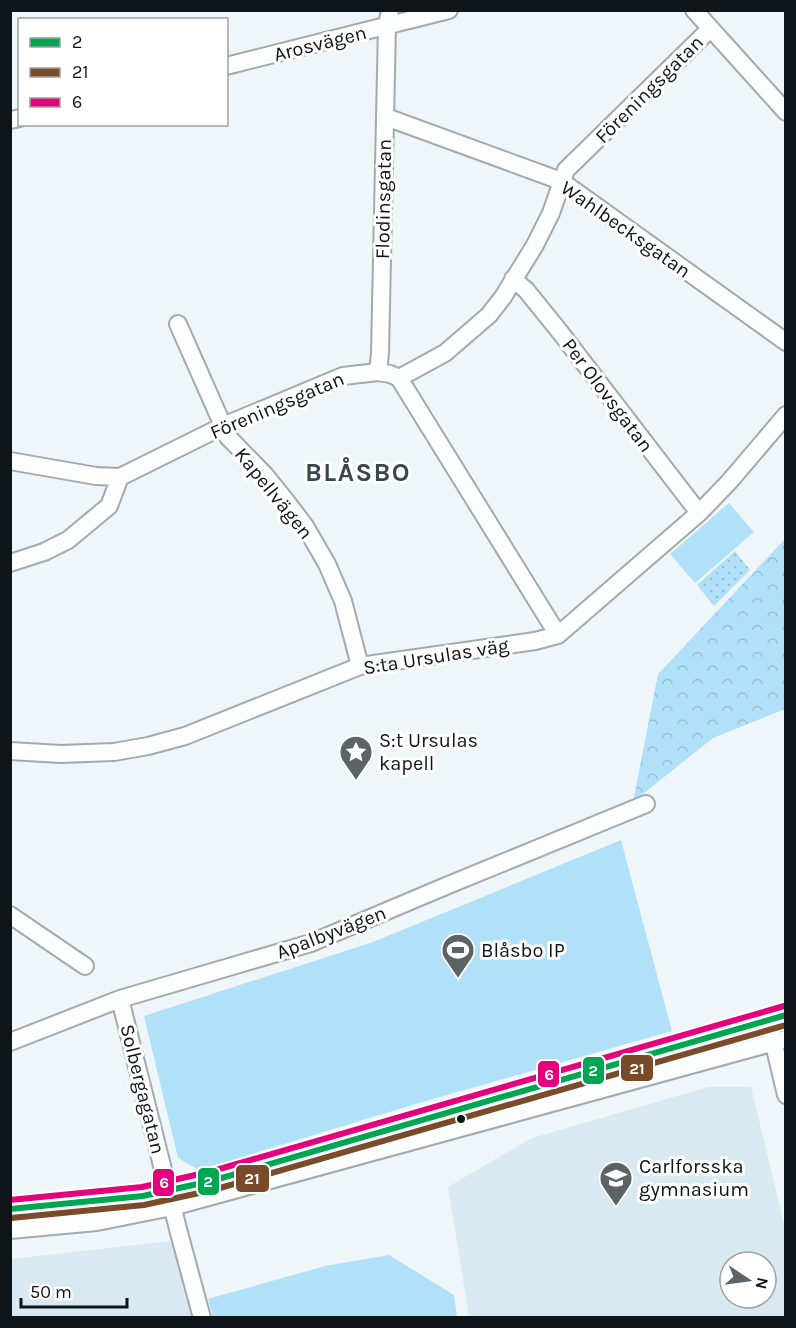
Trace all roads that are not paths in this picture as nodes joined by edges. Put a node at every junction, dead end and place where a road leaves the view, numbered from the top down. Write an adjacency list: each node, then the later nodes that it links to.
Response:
1 (449, 10): 3 (street, Arosvägen)
2 (694, 10): 4 (street)
3 (388, 18): 5 (street, Arosvägen); 7 (street, Flodinsgatan)
4 (710, 29): 6 (street); 8 (street, Föreningsgatan)
5 (228, 65)
6 (786, 112)
7 (386, 117): 8 (street, Wahlbecksgatan); 12 (street, Flodinsgatan)
8 (561, 182): 9 (street, Föreningsgatan); 11 (street, Wahlbecksgatan)
9 (513, 279): 13 (street, Föreningsgatan); 18 (street, Per Olovsgatan)
10 (177, 324): 15 (street, Kapellvägen)
11 (786, 342)
12 (378, 372): 13 (street, Föreningsgatan); 15 (street, Föreningsgatan)
13 (399, 378): 20 (street)
14 (786, 416): 18 (street, S:ta Ursulas väg)
15 (222, 426): 17 (street, Föreningsgatan); 21 (street, Kapellvägen)
16 (10, 461): 17 (street)
17 (120, 477): 19 (street)
18 (699, 513): 20 (street, S:ta Ursulas väg)
19 (10, 563)
20 (558, 635): 21 (street, S:ta Ursulas väg)
21 (360, 666): 22 (street, S:ta Ursulas väg)
22 (10, 752)
23 (646, 804): 26 (street, Apalbyvägen)
24 (10, 915): 25 (street)
25 (85, 966)
26 (120, 999): 30 (street, Apalbyvägen); 32 (street, Solbergagatan)
27 (786, 1016): 28 (street)
28 (768, 1021): 29 (street); 32 (street)
29 (779, 1040): 31 (street); 33 (street)
30 (10, 1042)
31 (786, 1095)
32 (168, 1190): 33 (street, Solbergagatan); 34 (street)
33 (172, 1207): 35 (street); 36 (street, Solbergagatan)
34 (10, 1209)
35 (10, 1230)
36 (202, 1317)

